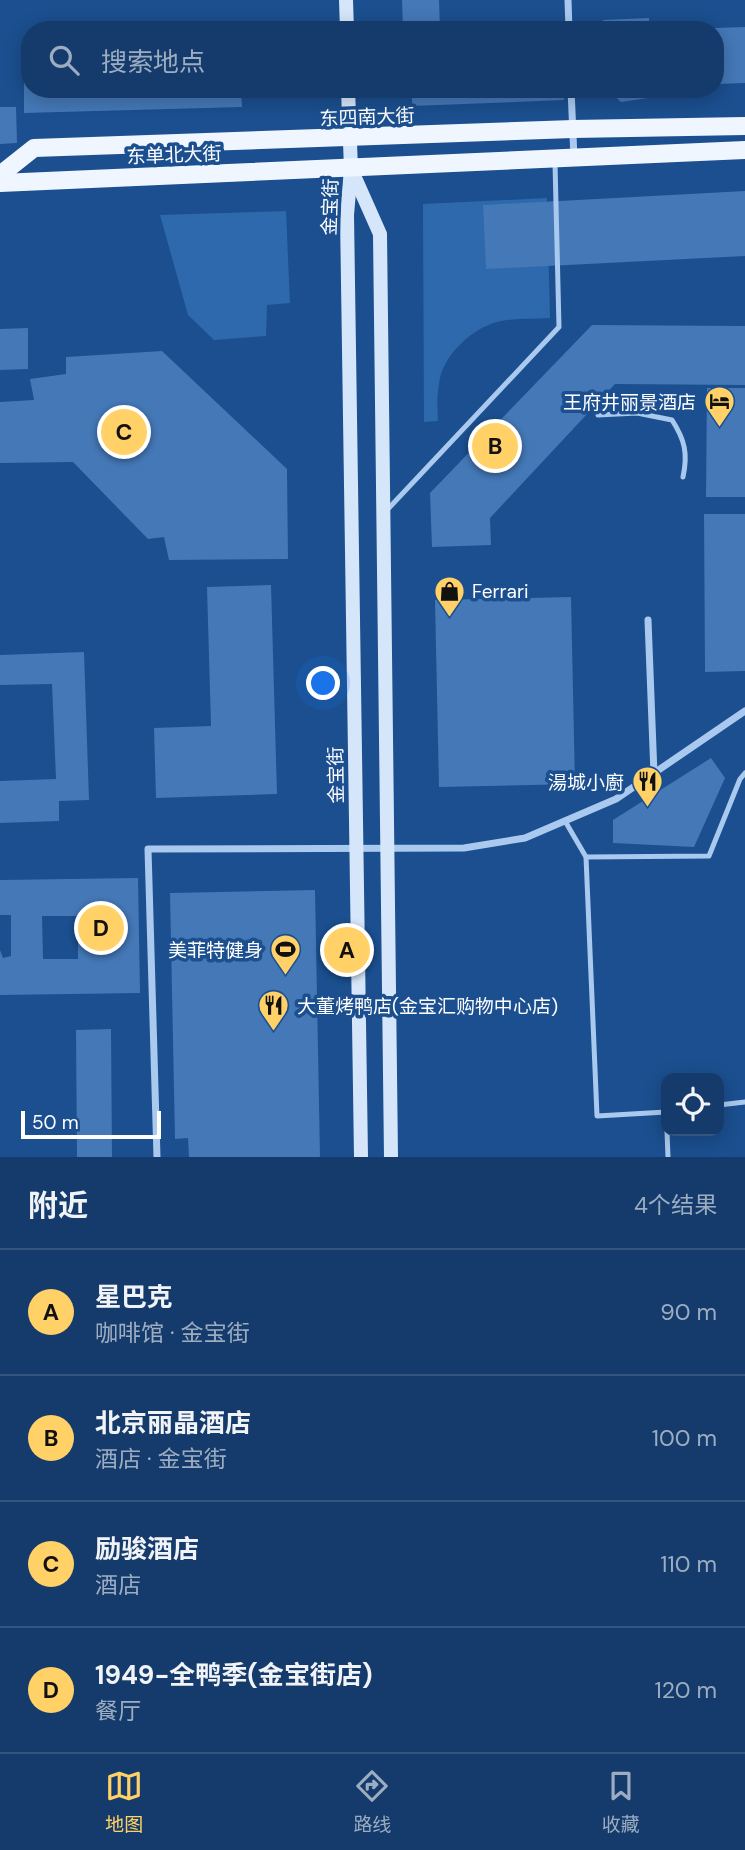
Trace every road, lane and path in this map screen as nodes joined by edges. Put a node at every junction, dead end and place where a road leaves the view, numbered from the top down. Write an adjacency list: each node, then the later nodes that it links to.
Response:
1 (346, 0): 3 (main road)
2 (568, 0): 4 (street)
3 (347, 21)
4 (569, 21)
5 (348, 98): 9 (main road)
6 (571, 98): 8 (street)
7 (745, 126): 8 (main road, 东四南大街)
8 (573, 129): 9 (main road, 东四南大街); 12 (street)
9 (350, 138): 13 (main road); 14 (main road, 东四南大街)
10 (745, 150): 12 (main road)
11 (555, 159): 12 (main road); 13 (main road); 18 (lane)
12 (574, 159)
13 (351, 169): 15 (main road, 东单北大街); 18 (main road, 金宝街); 24 (main road, 金宝街)
14 (0, 175)
15 (0, 183)
16 (598, 415): 17 (lane)
17 (683, 477)
18 (383, 514): 25 (main road, 金宝街)
19 (648, 620): 21 (street)
20 (745, 711): 21 (street)
21 (654, 774): 23 (street)
22 (745, 774): 26 (lane)
23 (565, 821): 25 (street); 26 (lane)
24 (357, 849): 25 (street); 31 (street); 32 (main road, 金宝街)
25 (386, 849): 33 (main road, 金宝街)
26 (586, 857): 29 (lane)
27 (745, 1102): 28 (lane)
28 (724, 1104)
29 (661, 1112)
30 (667, 1136): 34 (lane)
31 (158, 1157)
32 (362, 1157)
33 (391, 1157)
34 (668, 1157)

